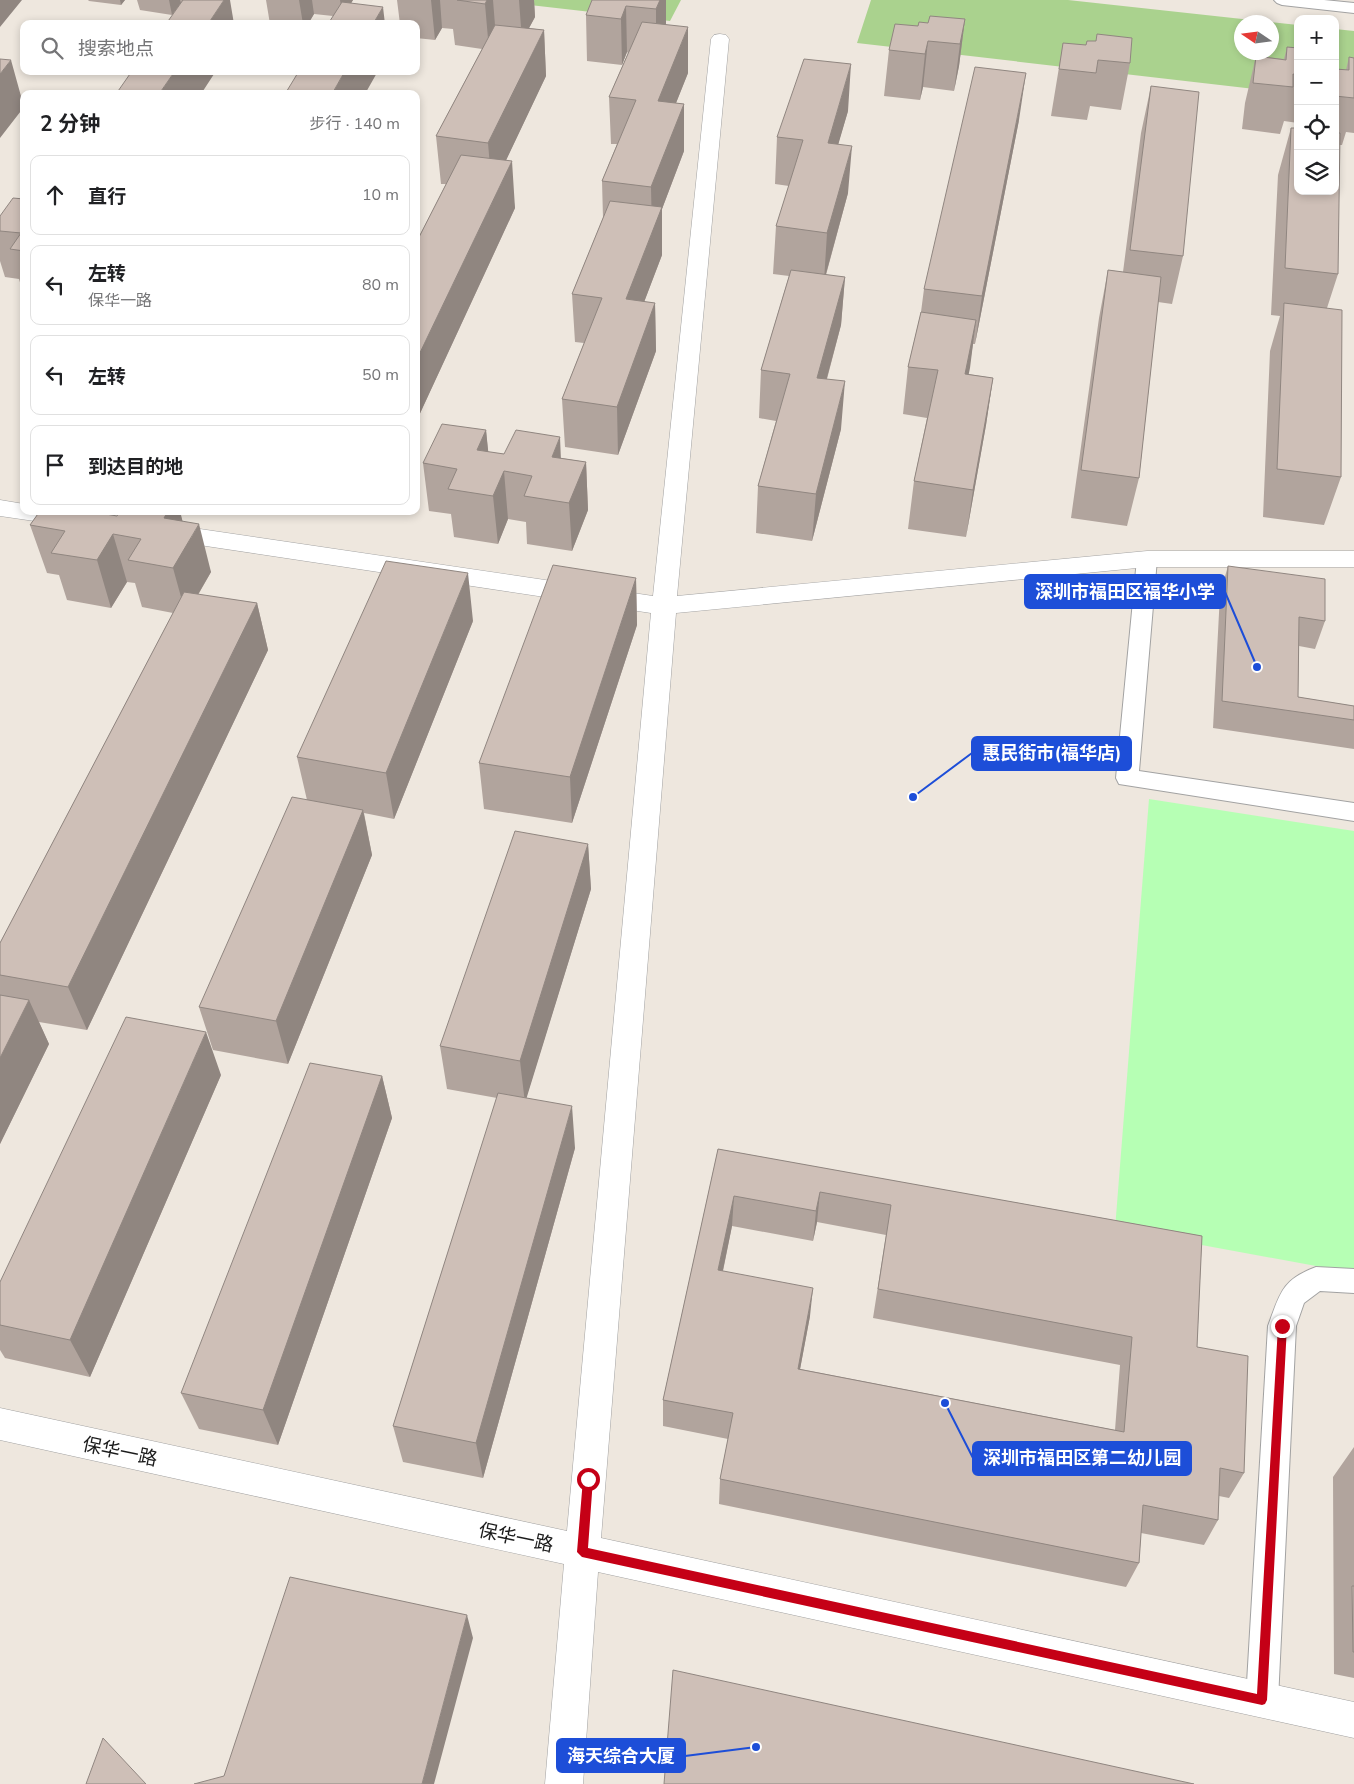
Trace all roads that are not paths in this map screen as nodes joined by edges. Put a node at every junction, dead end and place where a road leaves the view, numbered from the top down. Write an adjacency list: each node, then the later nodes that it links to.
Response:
1 (1282, 0): 2 (lane)
2 (1354, 8)
3 (720, 39): 11 (street)
4 (0, 508): 5 (street)
5 (20, 511)
6 (49, 515): 7 (street)
7 (98, 522)
8 (146, 529): 11 (street)
9 (1147, 559): 10 (street); 11 (street); 12 (lane)
10 (1354, 560)
11 (664, 606): 15 (street)
12 (1354, 812)
13 (1354, 1281): 16 (lane)
14 (0, 1424): 15 (street, 保华一路)
15 (582, 1552): 16 (street, 保华一路); 18 (street)
16 (1262, 1700): 17 (street, 保华一路)
17 (1354, 1720)
18 (564, 1784)

